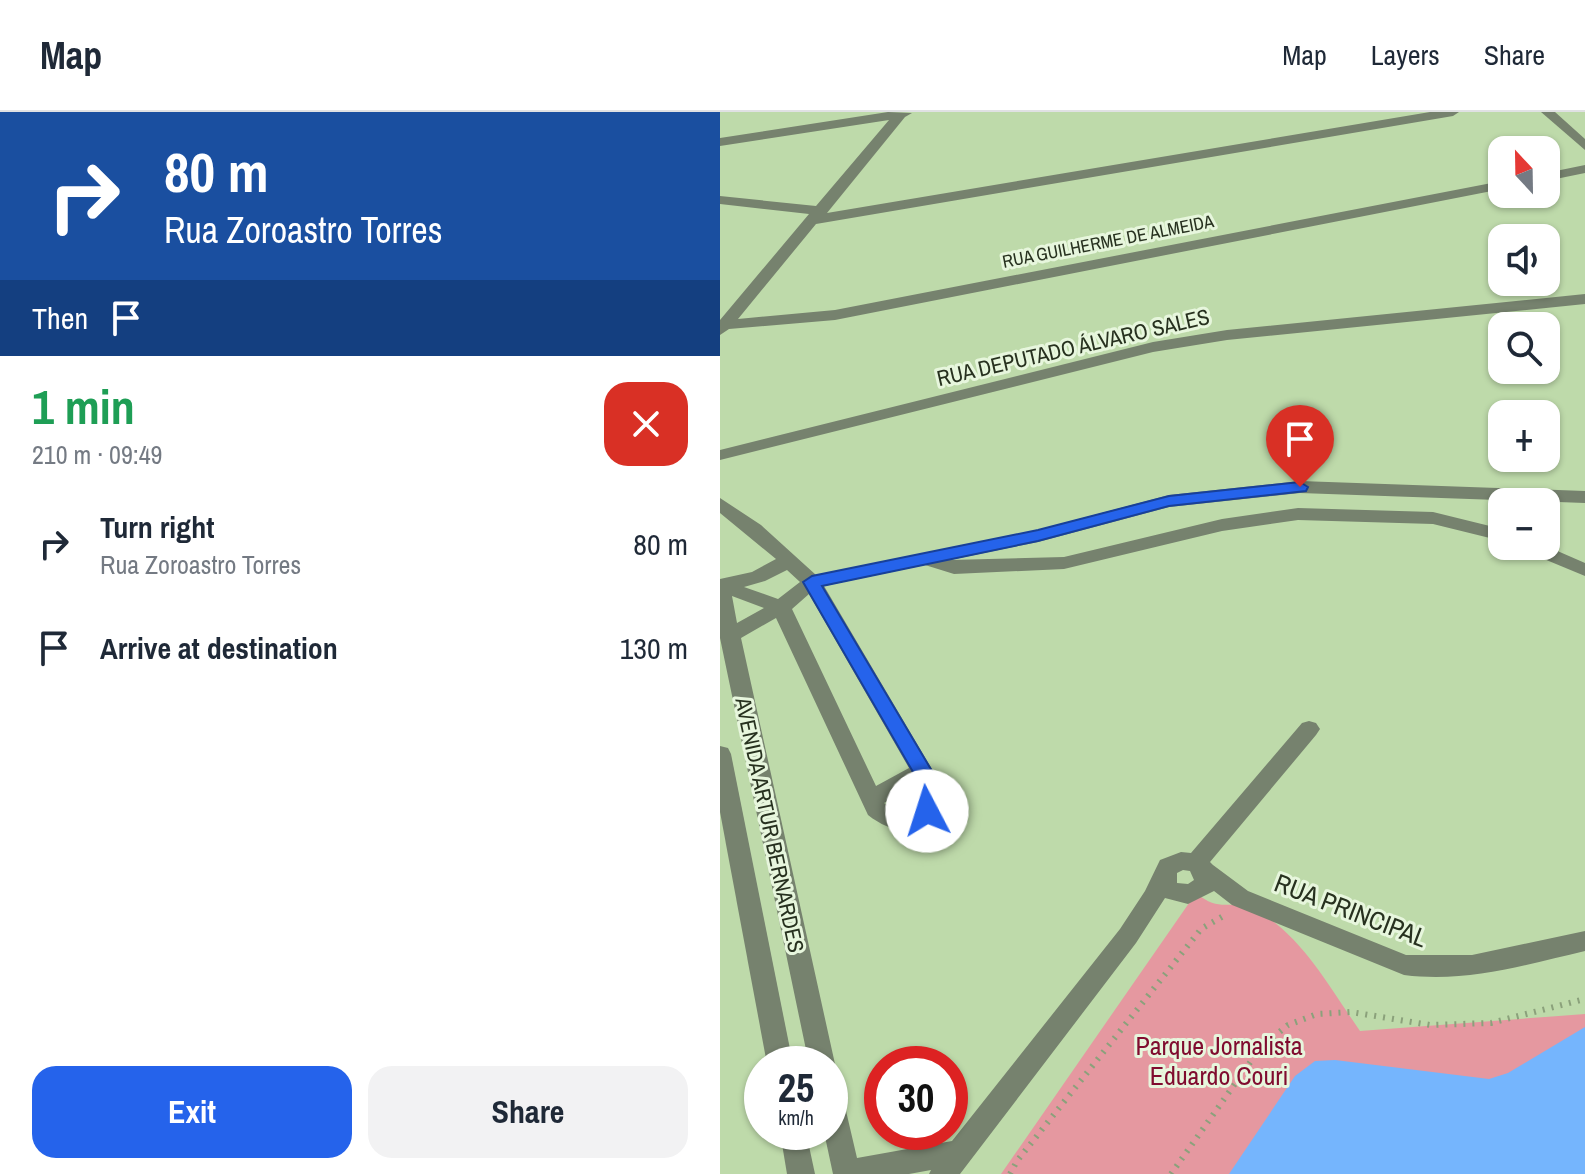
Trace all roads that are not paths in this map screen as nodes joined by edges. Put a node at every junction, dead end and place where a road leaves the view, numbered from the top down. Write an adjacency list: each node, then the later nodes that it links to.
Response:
1 (1453, 112): 10 (street)
2 (1547, 112): 5 (street)
3 (905, 113): 4 (street); 10 (street)
4 (720, 142)
5 (1585, 146)
6 (1585, 169): 7 (street)
7 (1560, 174)
8 (1488, 188): 12 (street, RUA GUILHERME DE ALMEIDA)
9 (720, 200): 10 (street)
10 (818, 215): 12 (street)
11 (1585, 299): 13 (street, RUA DEPUTADO ÁLVARO SALES)
12 (721, 327)
13 (720, 455)
14 (1585, 497): 17 (street)
15 (720, 504): 19 (street)
16 (1488, 532): 17 (street)
17 (926, 559): 21 (street)
18 (1560, 559): 20 (street)
19 (790, 560): 21 (street); 22 (street)
20 (1585, 570)
21 (812, 582): 23 (street); 27 (street)
22 (720, 585): 23 (street); 24 (street, AVENIDA ARTUR BERNARDES)
23 (781, 607): 24 (street); 28 (street)
24 (729, 636): 34 (street, AVENIDA ARTUR BERNARDES)
25 (1309, 729): 30 (street)
26 (720, 754): 33 (street, AVENIDA ARTUR BERNARDES)
27 (922, 771): 28 (street); 28 (street)
28 (871, 799)
29 (1163, 878): 30 (street); 30 (street); 31 (street)
30 (1195, 881): 31 (street); 32 (street, RUA PRINCIPAL)
31 (1128, 936): 37 (street)
32 (1585, 941)
33 (777, 1046)
34 (818, 1046)
35 (796, 1150): 39 (street)
36 (842, 1150): 38 (street)
37 (950, 1164): 38 (street)
38 (847, 1173)
39 (801, 1174)

